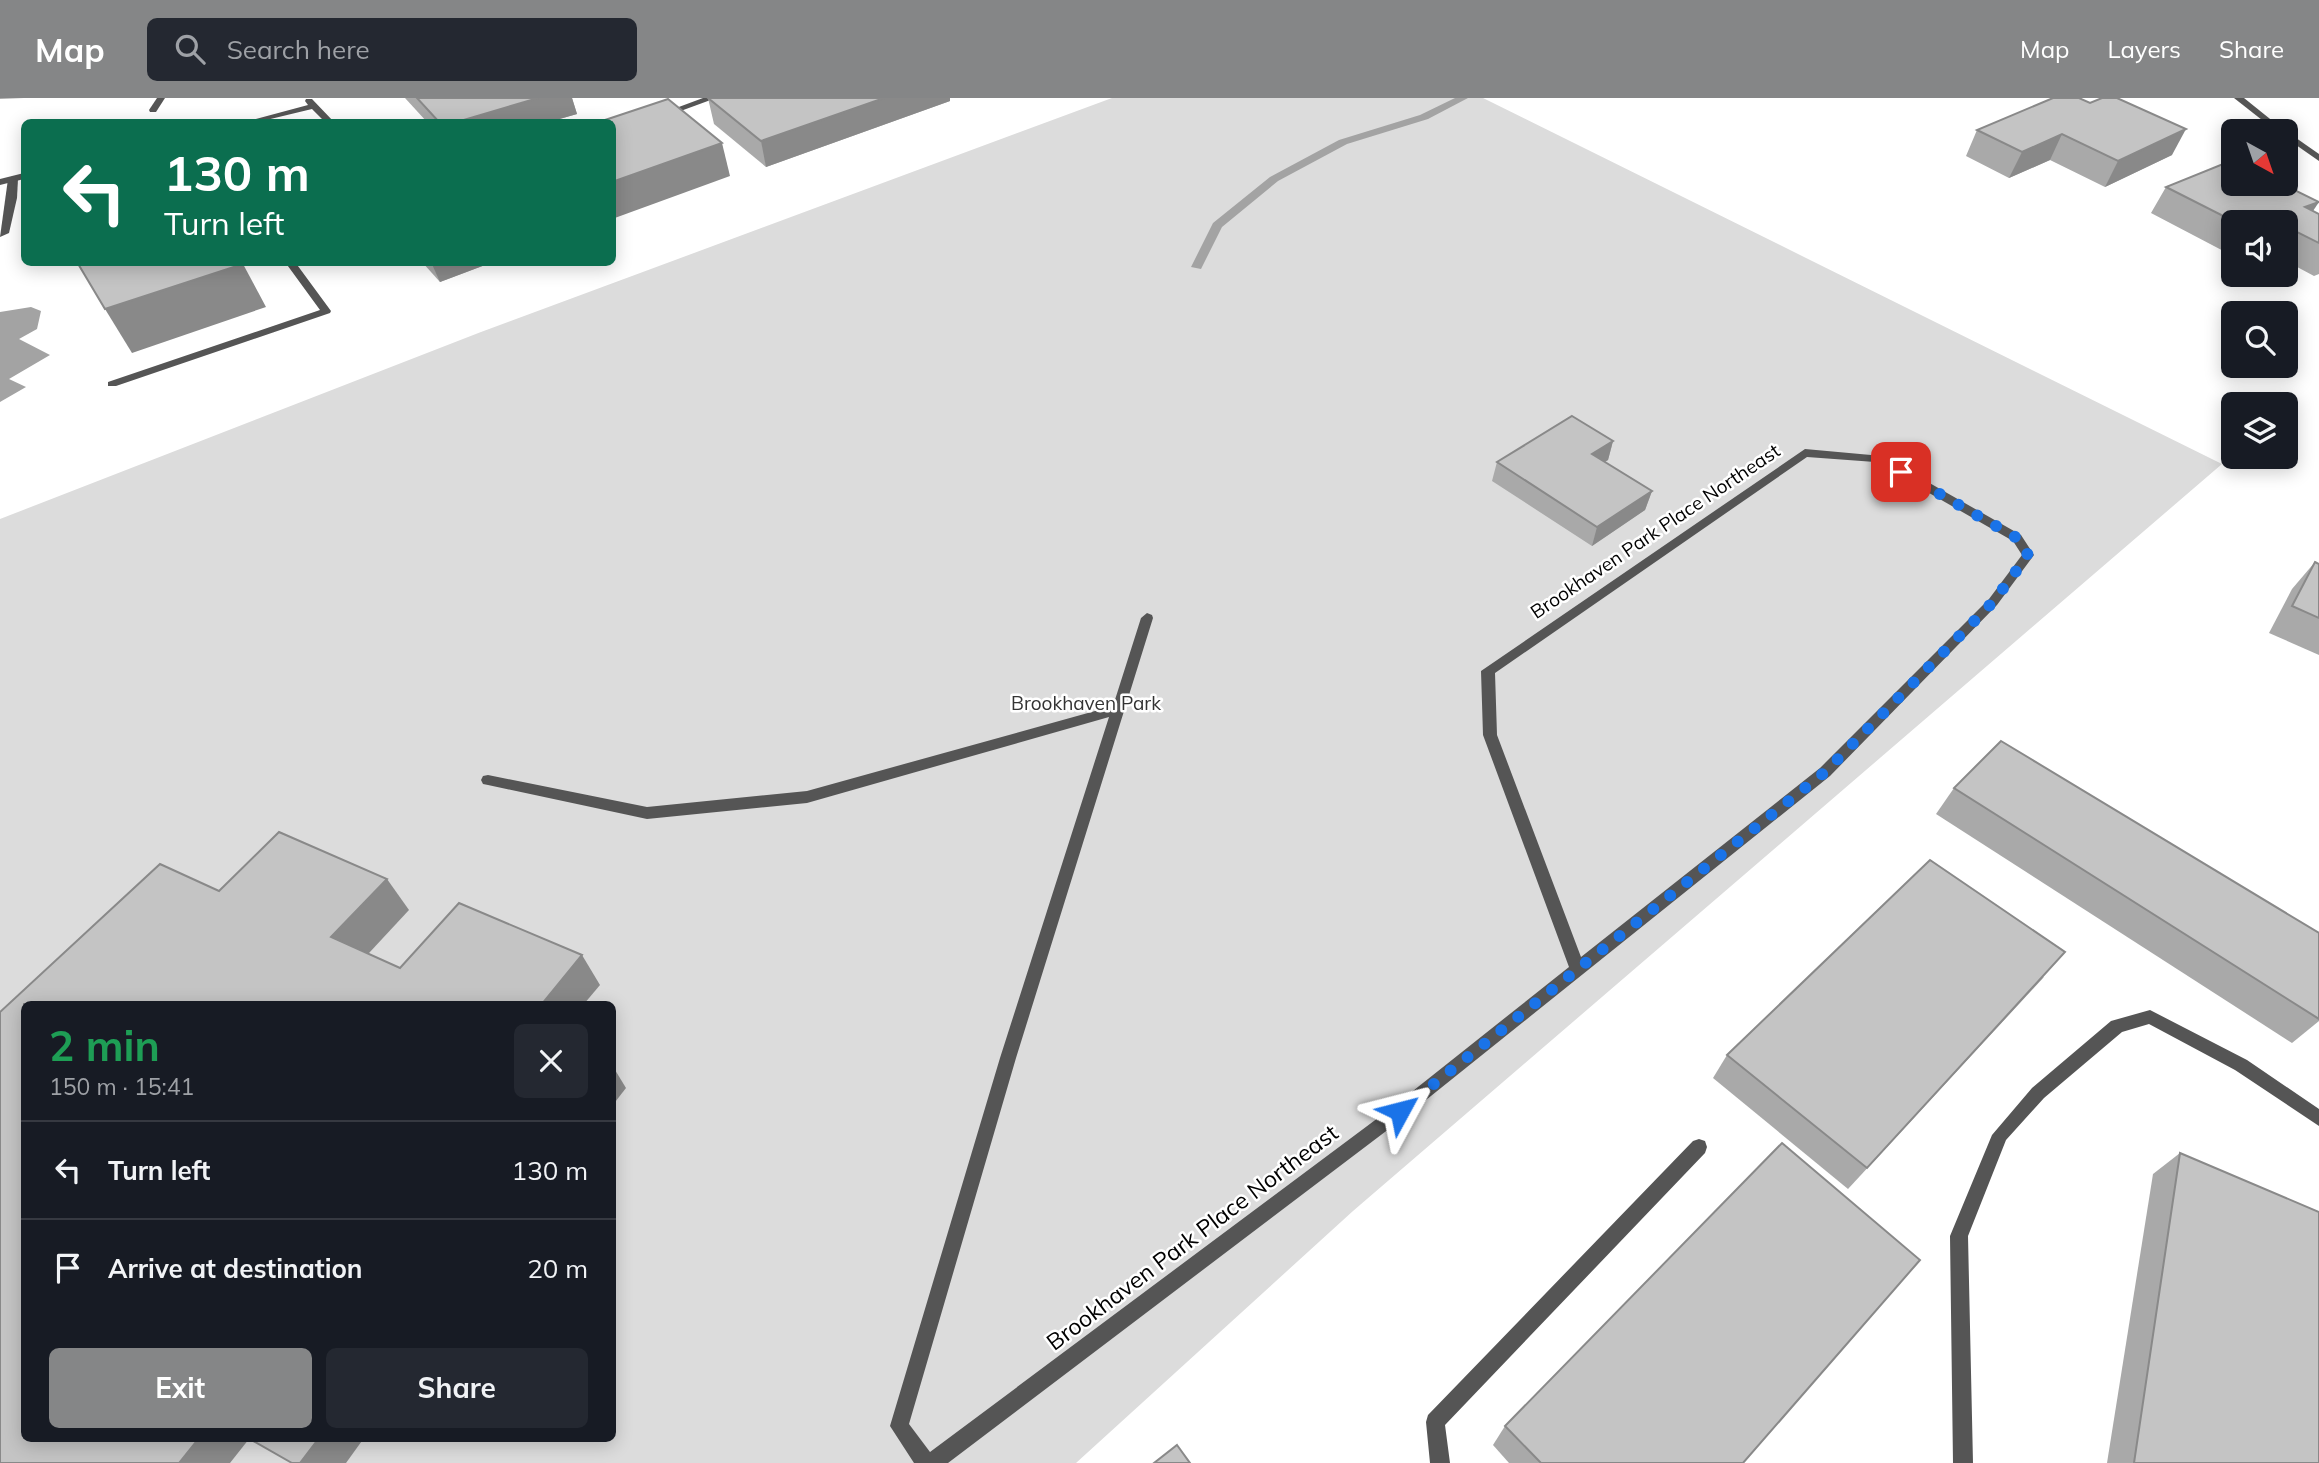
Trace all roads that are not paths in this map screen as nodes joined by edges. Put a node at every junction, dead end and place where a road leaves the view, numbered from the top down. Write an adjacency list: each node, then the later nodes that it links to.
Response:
1 (161, 98): 6 (street)
2 (305, 98): 5 (street)
3 (712, 98): 7 (street)
4 (2238, 98): 10 (street)
5 (313, 106): 8 (street); 9 (street)
6 (153, 110)
7 (650, 118)
8 (262, 119)
9 (327, 119)
10 (2265, 119)
11 (2298, 143): 12 (street)
12 (2319, 158)
13 (21, 177): 14 (street)
14 (13, 179): 15 (street); 16 (street)
15 (0, 182)
16 (0, 234)
17 (293, 266): 18 (street)
18 (112, 384)
19 (1147, 618): 20 (street)
20 (1119, 709): 21 (street); 25 (street)
21 (488, 780)
22 (1578, 969): 22 (street, Brookhaven Park Place Northeast); 26 (street, Brookhaven Park Place Northeast)
23 (2319, 1118): 28 (street)
24 (1699, 1147): 27 (street)
25 (926, 1463)
26 (932, 1463)
27 (1440, 1463)
28 (1963, 1463)

